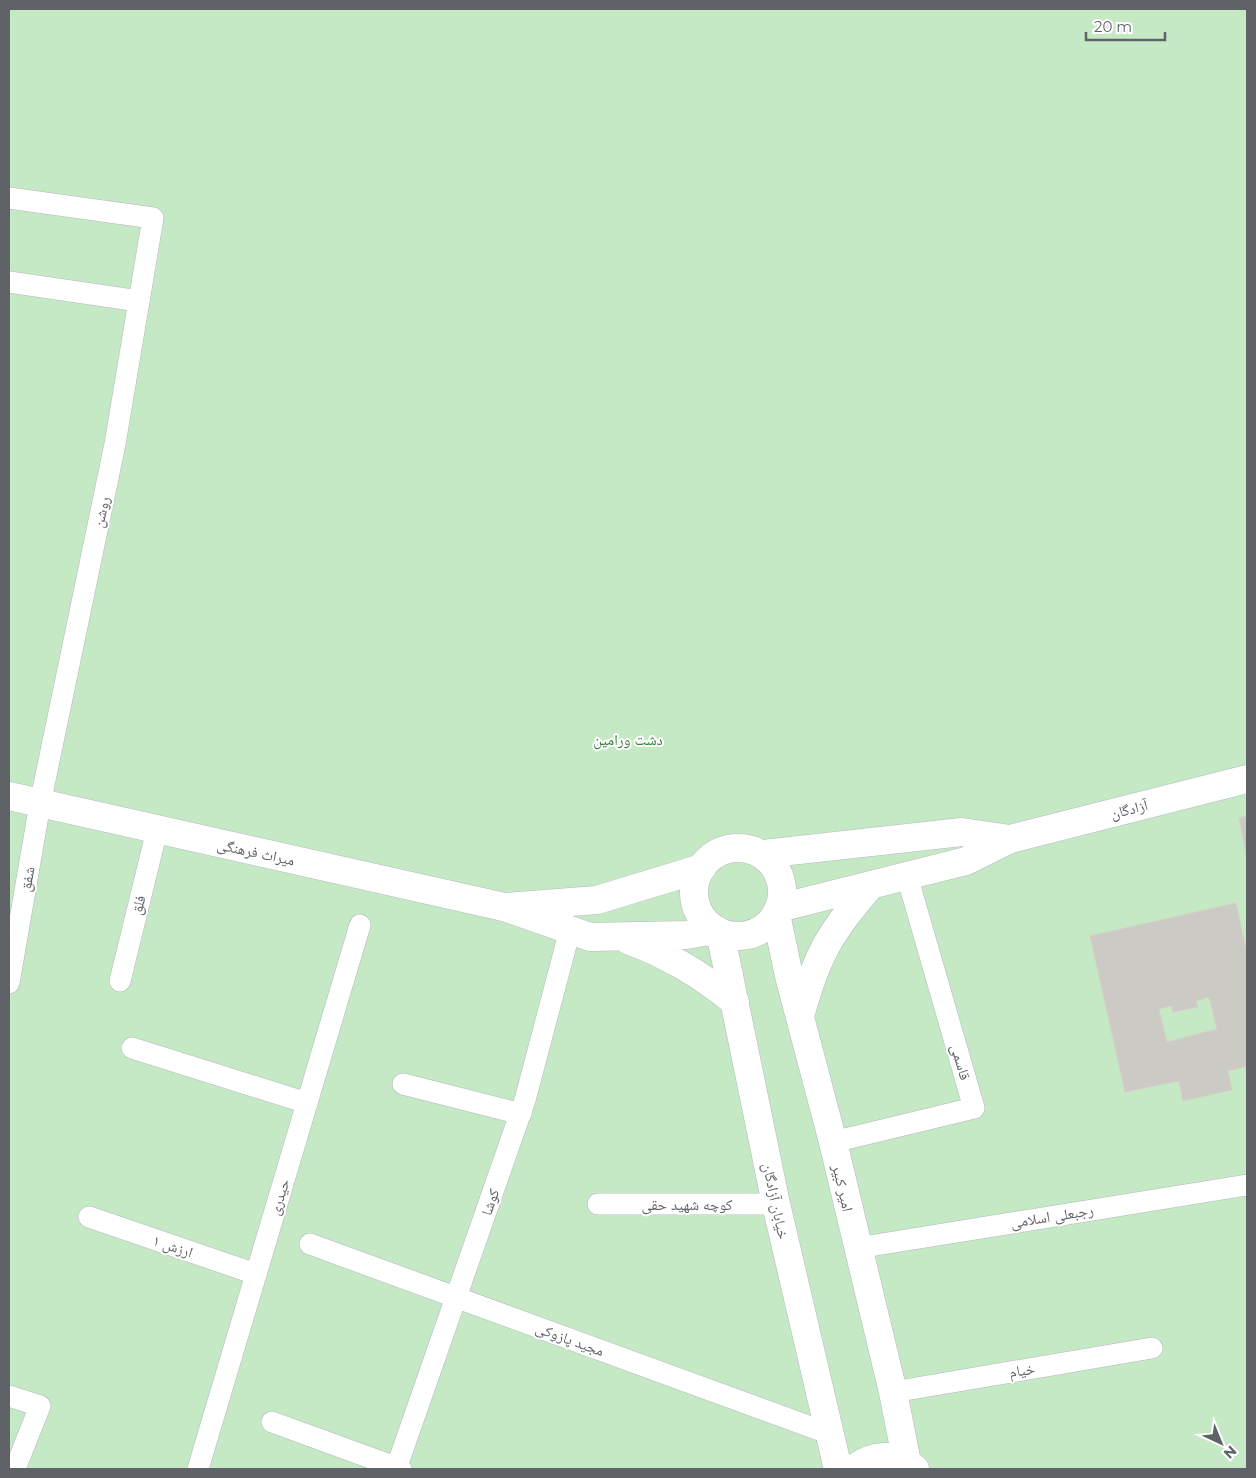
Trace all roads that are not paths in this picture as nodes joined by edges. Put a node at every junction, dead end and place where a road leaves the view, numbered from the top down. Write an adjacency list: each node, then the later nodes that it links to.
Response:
1 (9, 198): 3 (street, روشن)
2 (9, 282): 3 (street)
3 (139, 301): 6 (street, روشن)
4 (1247, 779): 8 (main road, آزادگان)
5 (9, 796): 6 (main road, میراث فرهنگی)
6 (40, 804): 7 (main road, میراث فرهنگی); 19 (street, شفق)
7 (157, 830): 13 (main road, میراث فرهنگی); 20 (street, فلق)
8 (1010, 838): 9 (main road); 11 (main road)
9 (762, 854): 10 (main road); 14 (main road)
10 (702, 868): 13 (main road); 17 (main road)
11 (907, 876): 12 (main road); 28 (street, قاسمی)
12 (870, 886): 14 (main road); 23 (main road)
13 (504, 907): 16 (main road)
14 (778, 911): 17 (main road); 23 (main road, امیر کبیر)
15 (360, 925): 26 (street, حیدری)
16 (570, 930): 18 (main road); 27 (street, کوشا)
17 (718, 931): 18 (main road); 22 (main road, خیابان آزادگان)
18 (617, 937): 22 (main road)
19 (11, 962): 21 (street, شفق)
20 (120, 981)
21 (9, 983)
22 (735, 1002): 31 (main road, خیابان آزادگان)
23 (800, 1016): 28 (main road, امیر کبیر)
24 (132, 1048): 26 (street)
25 (403, 1084): 27 (street)
26 (307, 1103): 35 (street, حیدری)
27 (520, 1114): 36 (street, کوشا)
28 (833, 1142): 34 (main road, امیر کبیر)
29 (1247, 1185): 34 (street, رجبعلی اسلامی)
30 (598, 1204): 31 (street, کوچه شهید حقی)
31 (776, 1204): 41 (main road, خیابان آزادگان)
32 (89, 1217): 35 (street, ارزش ۱)
33 (310, 1244): 36 (street, مجید پازوکی)
34 (857, 1248): 38 (main road, امیر کبیر)
35 (256, 1274): 44 (street, حیدری)
36 (457, 1297): 41 (street, مجید پازوکی); 45 (street, کوشا)
37 (1152, 1348): 38 (street, خیام)
38 (893, 1392): 42 (main road, امیر کبیر)
39 (9, 1396): 43 (street)
40 (272, 1422): 45 (street)
41 (830, 1434): 46 (main road, خیابان آزادگان)
42 (911, 1466): 47 (main road)
43 (15, 1469)
44 (198, 1469)
45 (398, 1469)
46 (838, 1469)
47 (853, 1469)

